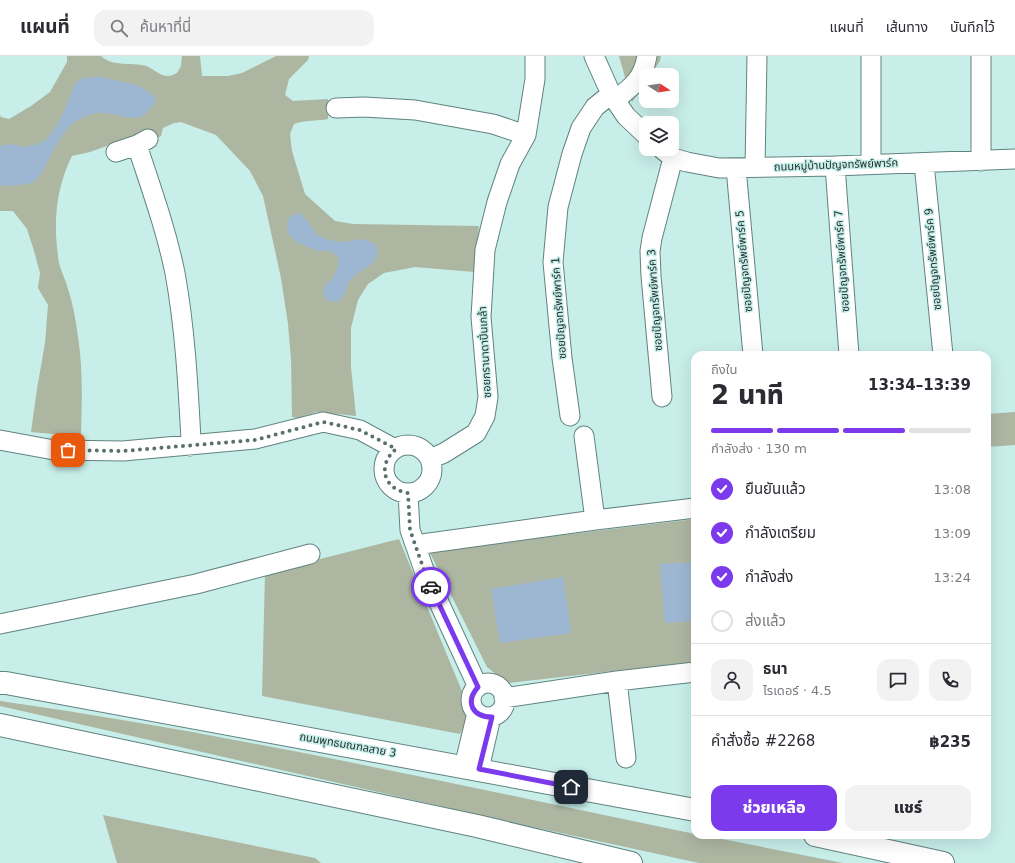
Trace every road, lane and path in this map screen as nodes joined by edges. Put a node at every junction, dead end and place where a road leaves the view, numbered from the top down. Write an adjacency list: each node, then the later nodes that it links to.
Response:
1 (535, 56): 10 (street, ซอยกรานาดาปิ่นเกล้า)
2 (594, 56): 7 (street)
3 (647, 56): 7 (street, ซอยปัญจทรัพย์พาร์ค 1)
4 (757, 56): 19 (street)
5 (871, 56): 17 (street)
6 (981, 56): 15 (street)
7 (613, 97): 9 (street); 25 (street, ซอยปัญจทรัพย์พาร์ค 1)
8 (336, 108): 10 (street)
9 (639, 128)
10 (526, 136): 30 (street, ซอยกรานาดาปิ่นเกล้า)
11 (116, 152): 28 (street)
12 (667, 156): 24 (street, ซอยปัญจทรัพย์พาร์ค 3)
13 (672, 156): 20 (street, ถนนหมู่บ้านปัญจทรัพย์พาร์ค)
14 (1015, 159): 15 (street, ถนนหมู่บ้านปัญจทรัพย์พาร์ค)
15 (981, 161): 16 (street, ถนนหมู่บ้านปัญจทรัพย์พาร์ค)
16 (924, 163): 17 (street, ถนนหมู่บ้านปัญจทรัพย์พาร์ค); 23 (street, ซอยปัญจทรัพย์พาร์ค 9)
17 (871, 164): 18 (street, ถนนหมู่บ้านปัญจทรัพย์พาร์ค)
18 (835, 166): 19 (street, ถนนหมู่บ้านปัญจทรัพย์พาร์ค); 22 (street, ซอยปัญจทรัพย์พาร์ค 7)
19 (755, 167): 20 (street, ถนนหมู่บ้านปัญจทรัพย์พาร์ค)
20 (736, 168): 21 (street, ซอยปัญจทรัพย์พาร์ค 5)
21 (753, 351)
22 (849, 351)
23 (943, 351)
24 (662, 396)
25 (570, 416)
26 (584, 436): 33 (street)
27 (0, 440): 28 (street)
28 (190, 446): 29 (street)
29 (396, 449): 30 (street); 31 (street)
30 (430, 459): 31 (street)
31 (408, 493): 34 (street)
32 (691, 508): 33 (street)
33 (595, 520): 34 (street)
34 (415, 545): 40 (street)
35 (310, 554): 36 (street)
36 (0, 624)
37 (691, 672): 38 (street)
38 (617, 681): 41 (street); 44 (street)
39 (2, 682): 45 (main road, ถนนพุทธมณฑลสาย 3)
40 (478, 687): 41 (street); 42 (street)
41 (504, 698): 42 (street)
42 (484, 715): 45 (street)
43 (0, 725): 48 (main road)
44 (626, 758)
45 (471, 768): 46 (main road, ถนนพุทธมณฑลสาย 3)
46 (691, 809)
47 (833, 839): 49 (main road)
48 (631, 863)
49 (943, 863)

